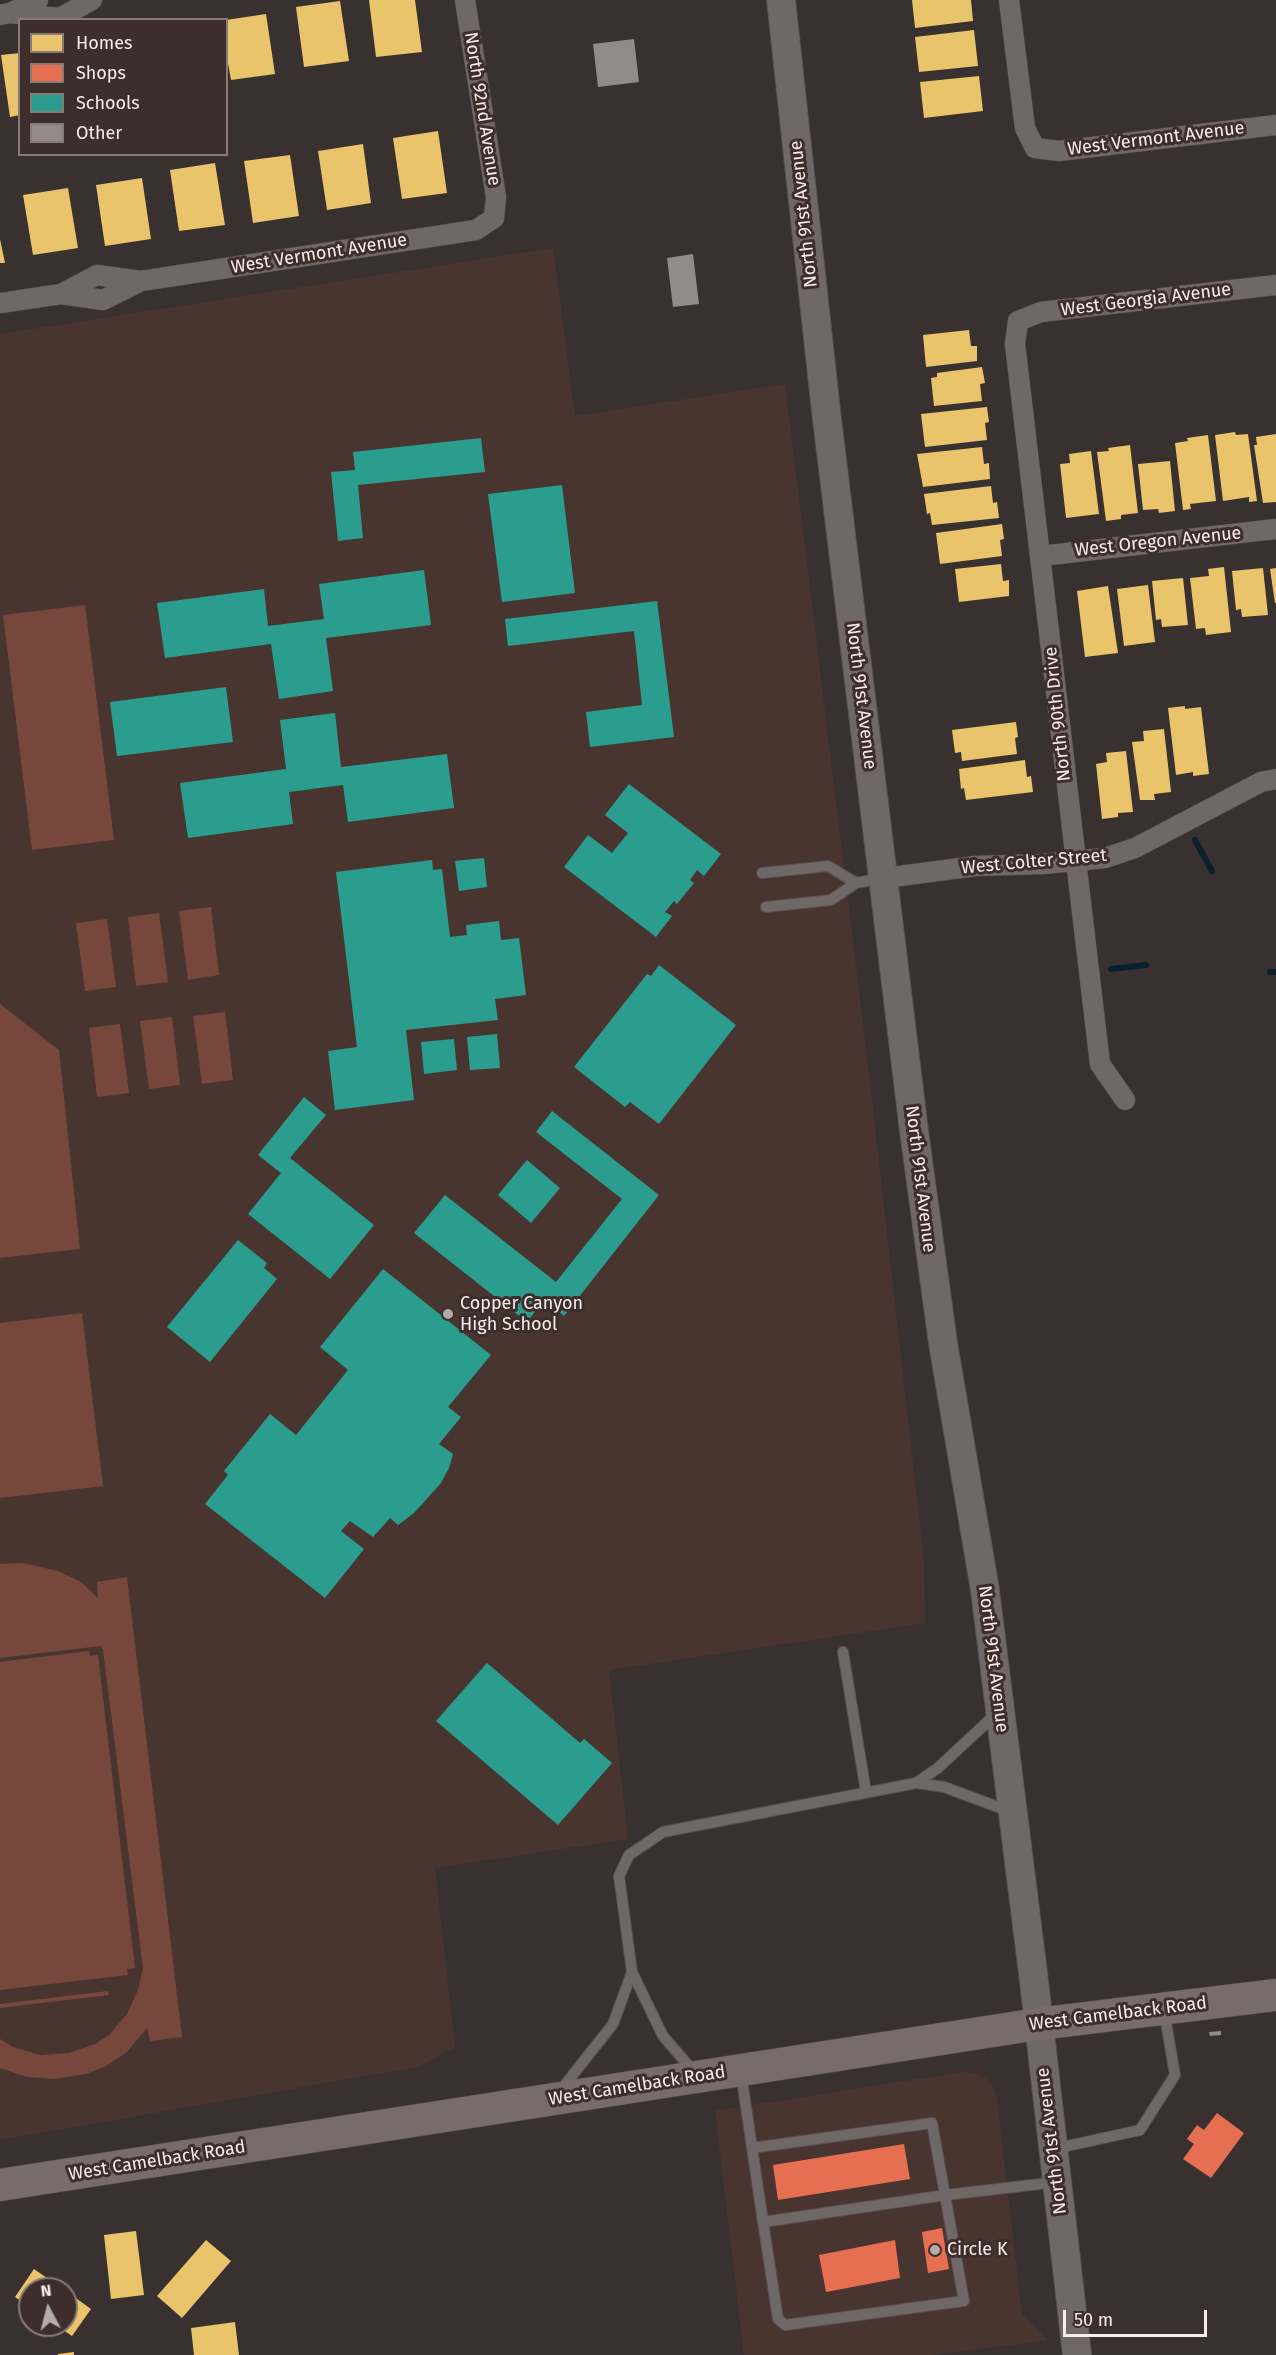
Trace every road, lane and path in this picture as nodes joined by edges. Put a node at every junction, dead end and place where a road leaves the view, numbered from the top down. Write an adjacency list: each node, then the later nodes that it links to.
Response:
1 (38, 0): 6 (street)
2 (92, 0): 6 (street)
3 (465, 0): 8 (street, North 92nd Avenue)
4 (780, 0): 17 (main road, North 91st Avenue)
5 (1009, 0): 7 (street, West Vermont Avenue)
6 (5, 14)
7 (1276, 125)
8 (494, 218): 10 (street, West Vermont Avenue)
9 (1276, 285): 11 (street, West Georgia Avenue)
10 (0, 303)
11 (1018, 321): 13 (street, North 90th Drive)
12 (1276, 529): 13 (street, West Oregon Avenue)
13 (1041, 556): 15 (street, North 90th Drive)
14 (1276, 779): 15 (street, West Colter Street)
15 (1075, 861): 17 (street, West Colter Street); 20 (street, North 90th Drive)
16 (762, 873): 18 (lane)
17 (884, 878): 18 (lane); 22 (main road, North 91st Avenue)
18 (856, 883): 19 (lane)
19 (766, 907)
20 (1125, 1100)
21 (843, 1652): 24 (lane)
22 (1000, 1710): 23 (lane); 25 (main road, North 91st Avenue)
23 (916, 1783): 24 (lane); 25 (lane)
24 (866, 1792): 26 (lane)
25 (1013, 1812): 29 (main road, North 91st Avenue)
26 (632, 1972): 31 (lane); 32 (lane)
27 (1276, 1995): 28 (main road, West Camelback Road)
28 (1163, 2009): 29 (main road, West Camelback Road); 34 (lane)
29 (1038, 2024): 30 (main road, West Camelback Road); 34 (main road, North 91st Avenue)
30 (740, 2070): 31 (main road, West Camelback Road); 33 (lane)
31 (698, 2076): 32 (main road, West Camelback Road)
32 (554, 2099): 36 (main road, West Camelback Road)
33 (752, 2148): 37 (lane); 38 (lane)
34 (1054, 2149): 35 (main road, North 91st Avenue)
35 (1057, 2182): 37 (lane); 39 (main road, North 91st Avenue)
36 (0, 2185)
37 (946, 2195): 38 (lane); 38 (lane)
38 (763, 2222)
39 (1077, 2355)

